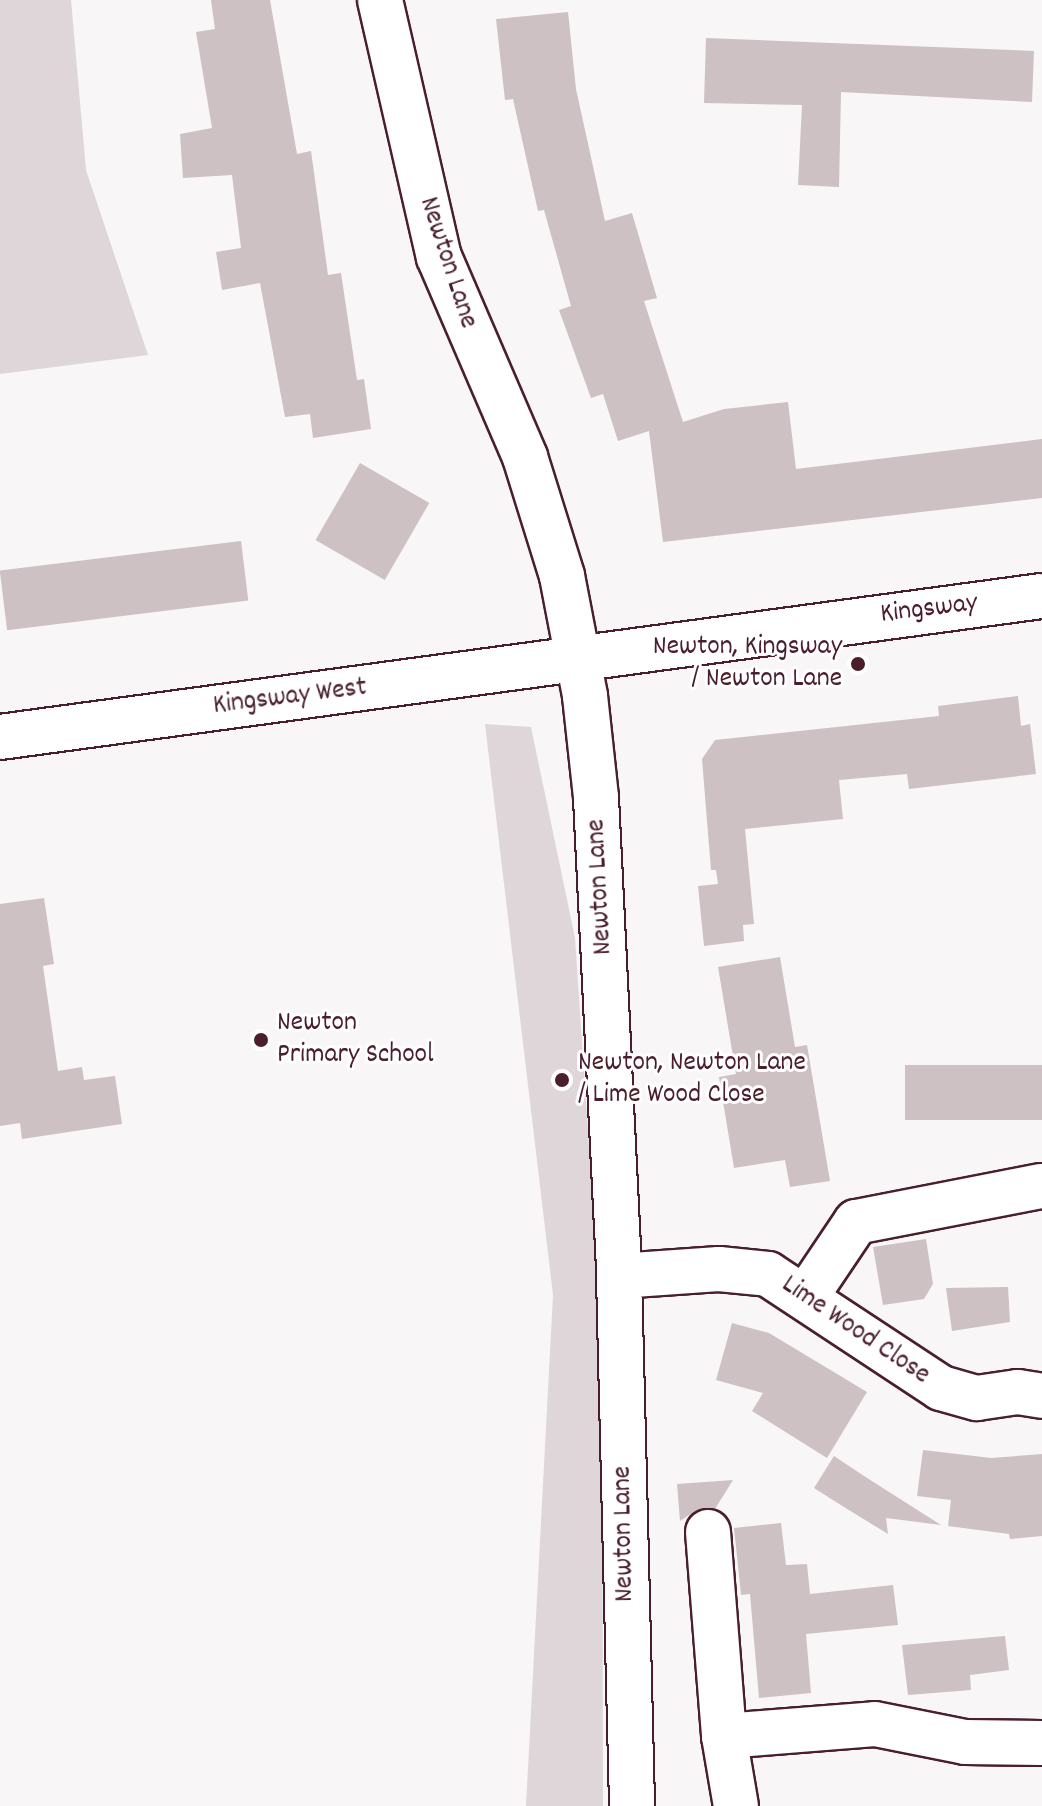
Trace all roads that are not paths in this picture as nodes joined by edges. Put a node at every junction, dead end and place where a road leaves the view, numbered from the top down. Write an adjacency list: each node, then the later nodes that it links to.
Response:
1 (380, 0): 3 (street, Newton Lane)
2 (1042, 596): 3 (street, Kingsway)
3 (580, 661): 4 (street, Kingsway West); 6 (street, Newton Lane)
4 (0, 737)
5 (1042, 1186): 7 (street)
6 (619, 1276): 7 (street, Lime Wood Close); 12 (street, Newton Lane)
7 (807, 1295): 8 (street, Lime Wood Close)
8 (1042, 1396)
9 (708, 1532): 10 (street)
10 (724, 1736): 11 (street); 13 (street)
11 (1042, 1743)
12 (632, 1806)
13 (736, 1806)

